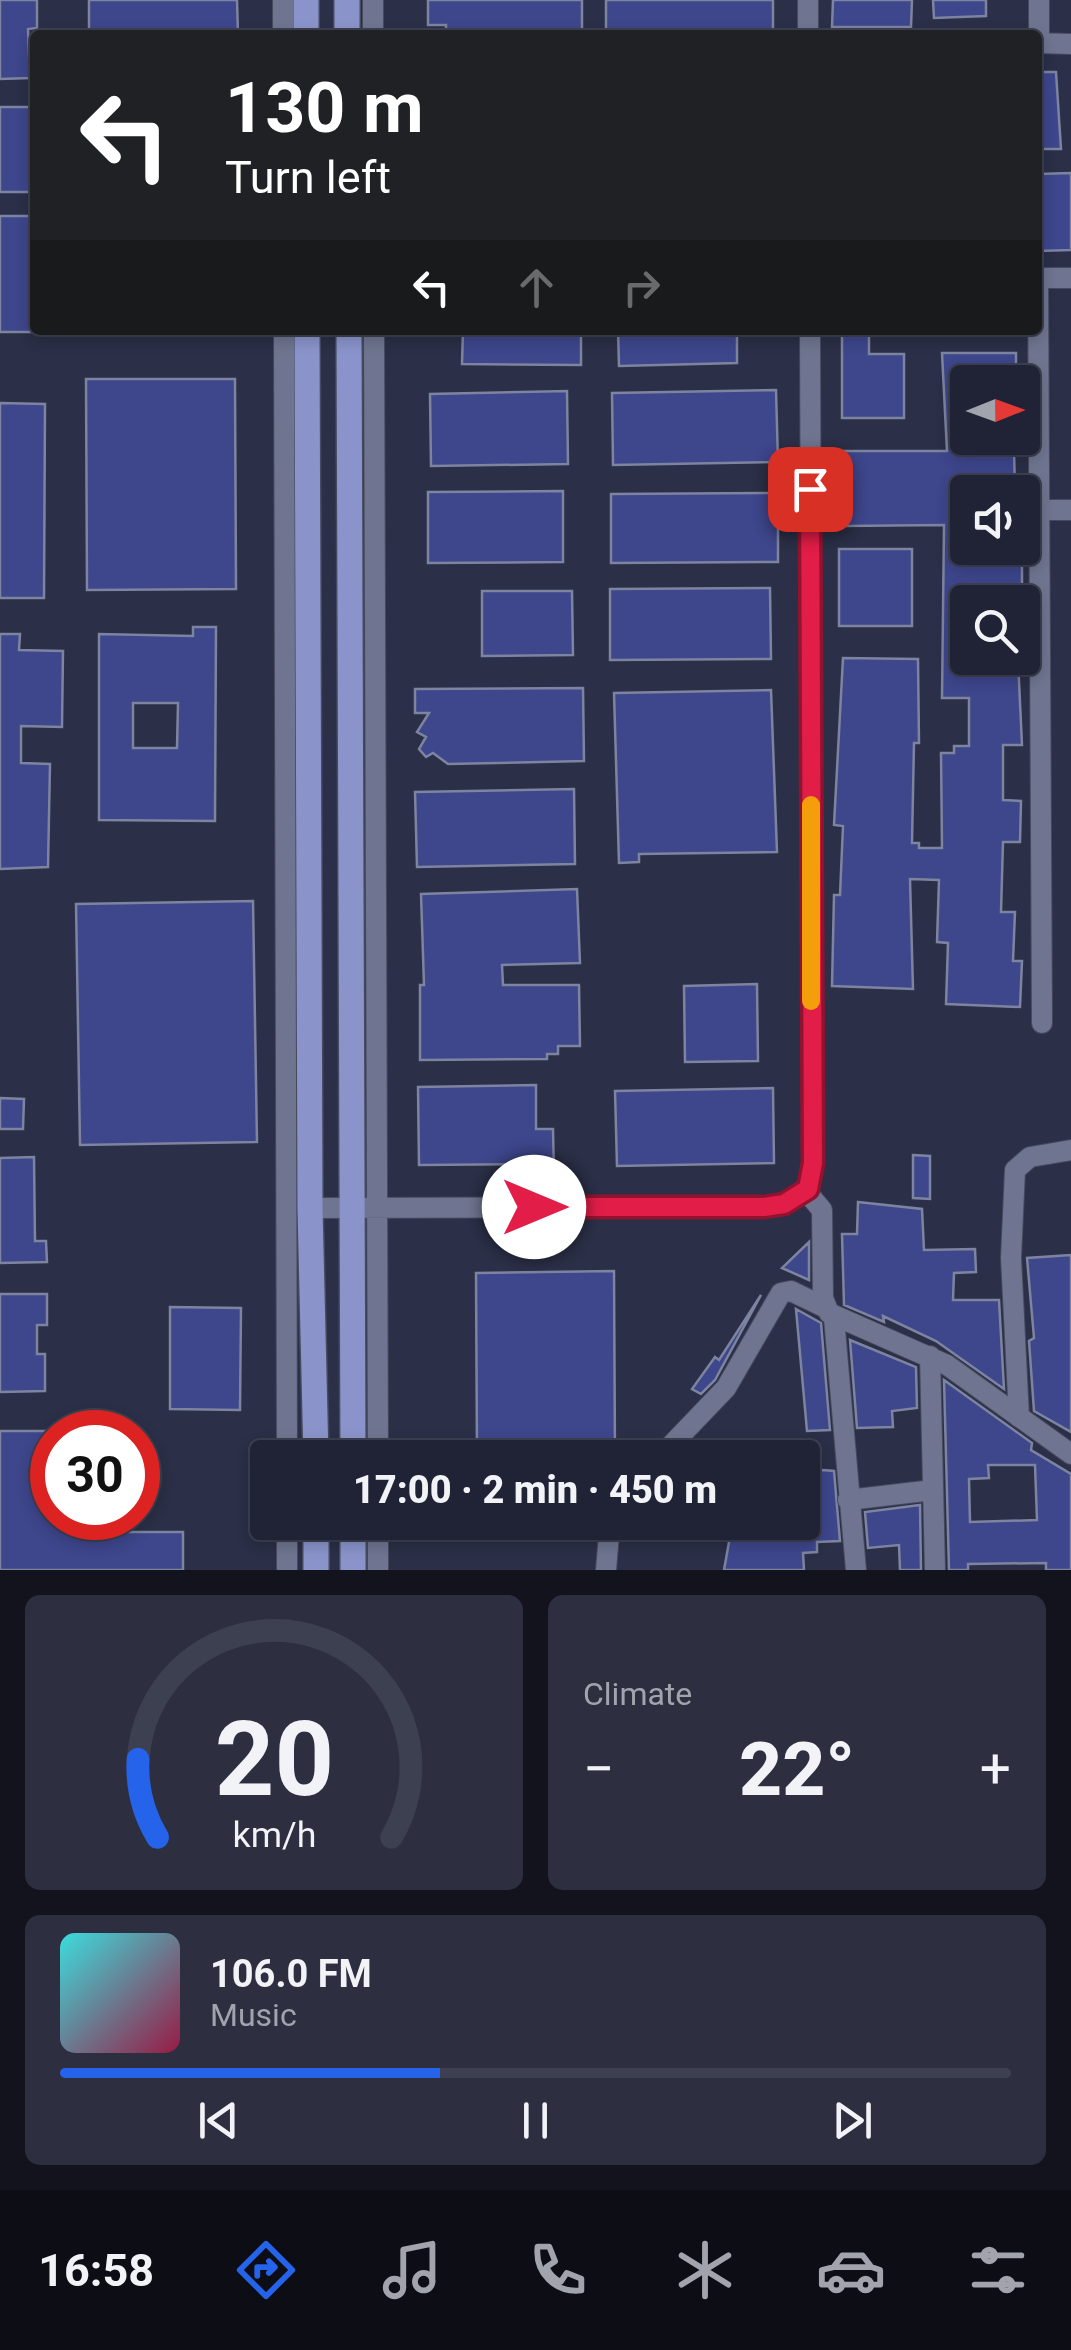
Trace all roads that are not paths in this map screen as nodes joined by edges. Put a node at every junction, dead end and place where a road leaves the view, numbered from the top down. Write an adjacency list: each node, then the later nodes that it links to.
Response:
1 (283, 0): 7 (street)
2 (306, 0): 8 (main road)
3 (347, 0): 9 (main road)
4 (373, 0): 10 (street)
5 (808, 0): 11 (street)
6 (1039, 0): 12 (street)
7 (283, 30)
8 (306, 30)
9 (347, 30)
10 (373, 30)
11 (808, 30)
12 (1038, 30)
13 (1042, 44): 14 (street)
14 (1071, 44)
15 (1042, 278): 16 (street)
16 (1071, 278)
17 (284, 335): 34 (street)
18 (307, 335): 30 (main road)
19 (348, 335): 29 (main road)
20 (374, 335): 29 (street)
21 (810, 335): 28 (street)
22 (1038, 335): 23 (street)
23 (1040, 475)
24 (1040, 510): 25 (street); 26 (street)
25 (1071, 510)
26 (1042, 1023)
27 (1071, 1150): 33 (street)
28 (806, 1191): 29 (street); 31 (street)
29 (365, 1207): 30 (street); 36 (main road); 37 (street)
30 (310, 1208): 35 (main road)
31 (829, 1312): 32 (street); 38 (street); 41 (street)
32 (930, 1356): 33 (street); 40 (street)
33 (1019, 1417): 39 (street)
34 (287, 1440)
35 (316, 1440)
36 (353, 1440)
37 (377, 1440)
38 (677, 1440)
39 (1071, 1454)
40 (933, 1490): 41 (street); 53 (street)
41 (848, 1500): 52 (street)
42 (287, 1540): 47 (street)
43 (316, 1540): 48 (main road)
44 (353, 1540): 49 (main road)
45 (378, 1540): 50 (street)
46 (608, 1540): 51 (street)
47 (287, 1570)
48 (316, 1570)
49 (353, 1570)
50 (378, 1570)
51 (606, 1570)
52 (856, 1570)
53 (934, 1570)

